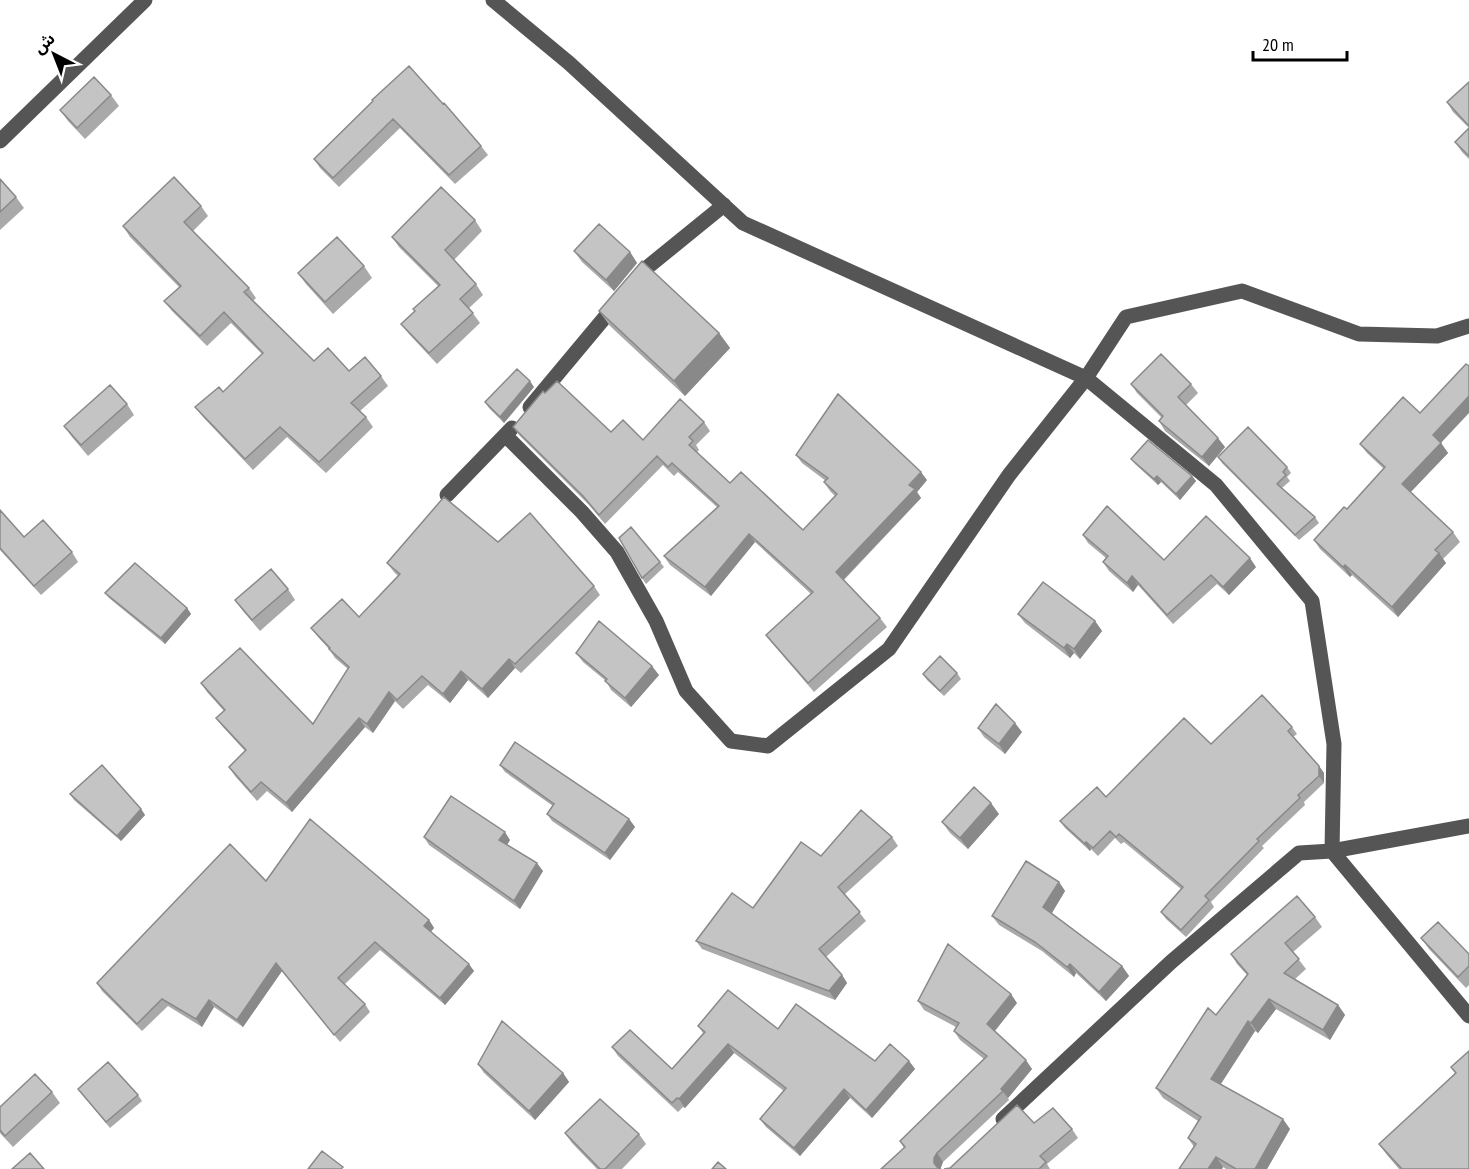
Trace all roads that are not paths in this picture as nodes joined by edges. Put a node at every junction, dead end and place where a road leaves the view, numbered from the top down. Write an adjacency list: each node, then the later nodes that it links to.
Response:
1 (145, 0): 3 (street)
2 (493, 0): 4 (street)
3 (0, 141)
4 (724, 205): 6 (street); 7 (street)
5 (1469, 326): 6 (street)
6 (1086, 378): 7 (street); 10 (street)
7 (506, 436): 8 (street)
8 (447, 495)
9 (1469, 826): 10 (street)
10 (1332, 851): 11 (street); 12 (street)
11 (1469, 1016)
12 (992, 1129)

